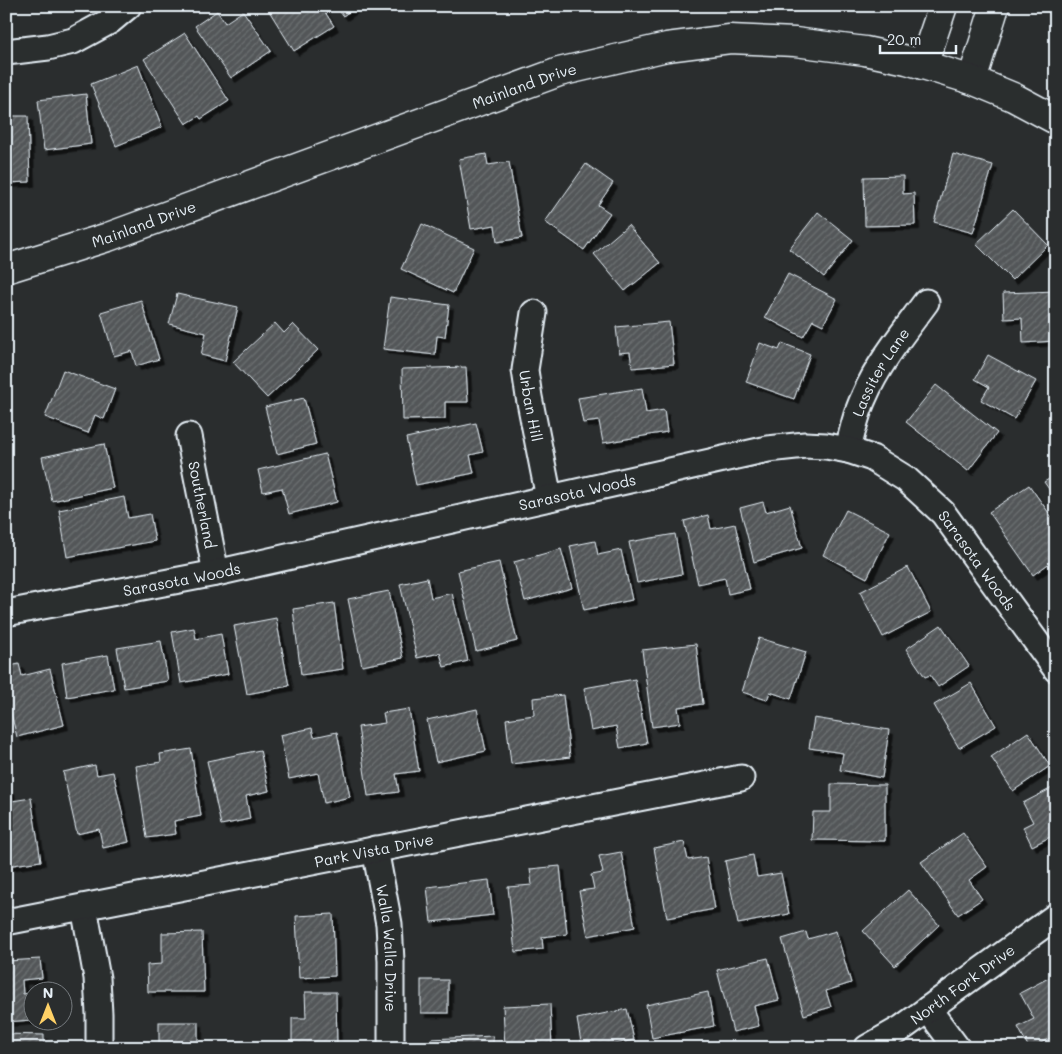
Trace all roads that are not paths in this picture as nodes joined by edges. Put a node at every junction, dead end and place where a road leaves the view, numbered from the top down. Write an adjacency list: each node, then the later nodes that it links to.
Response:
1 (128, 6): 4 (street)
2 (943, 6): 5 (main road)
3 (995, 6): 6 (main road)
4 (6, 52)
5 (923, 65): 6 (main road, Mainland Drive); 8 (main road, Mainland Drive)
6 (972, 80): 7 (main road, Mainland Drive)
7 (1056, 120)
8 (6, 269)
9 (926, 302): 12 (street, Lassiter Lane)
10 (534, 312): 13 (street, Urban Hill)
11 (189, 436): 14 (street, Southerland)
12 (848, 450): 13 (street, Sarasota Woods); 16 (street, Sarasota Woods)
13 (549, 498): 14 (street, Sarasota Woods)
14 (216, 572): 15 (street, Sarasota Woods)
15 (6, 613)
16 (1054, 662)
17 (741, 778): 18 (street, Park Vista Drive)
18 (376, 850): 19 (street, Park Vista Drive); 24 (street, Walla Walla Drive)
19 (84, 906): 21 (street, Park Vista Drive); 23 (street)
20 (1056, 916): 22 (street, North Fork Drive)
21 (6, 922)
22 (928, 1009): 25 (street, North Fork Drive); 26 (street)
23 (99, 1048)
24 (391, 1048)
25 (867, 1048)
26 (957, 1048)

